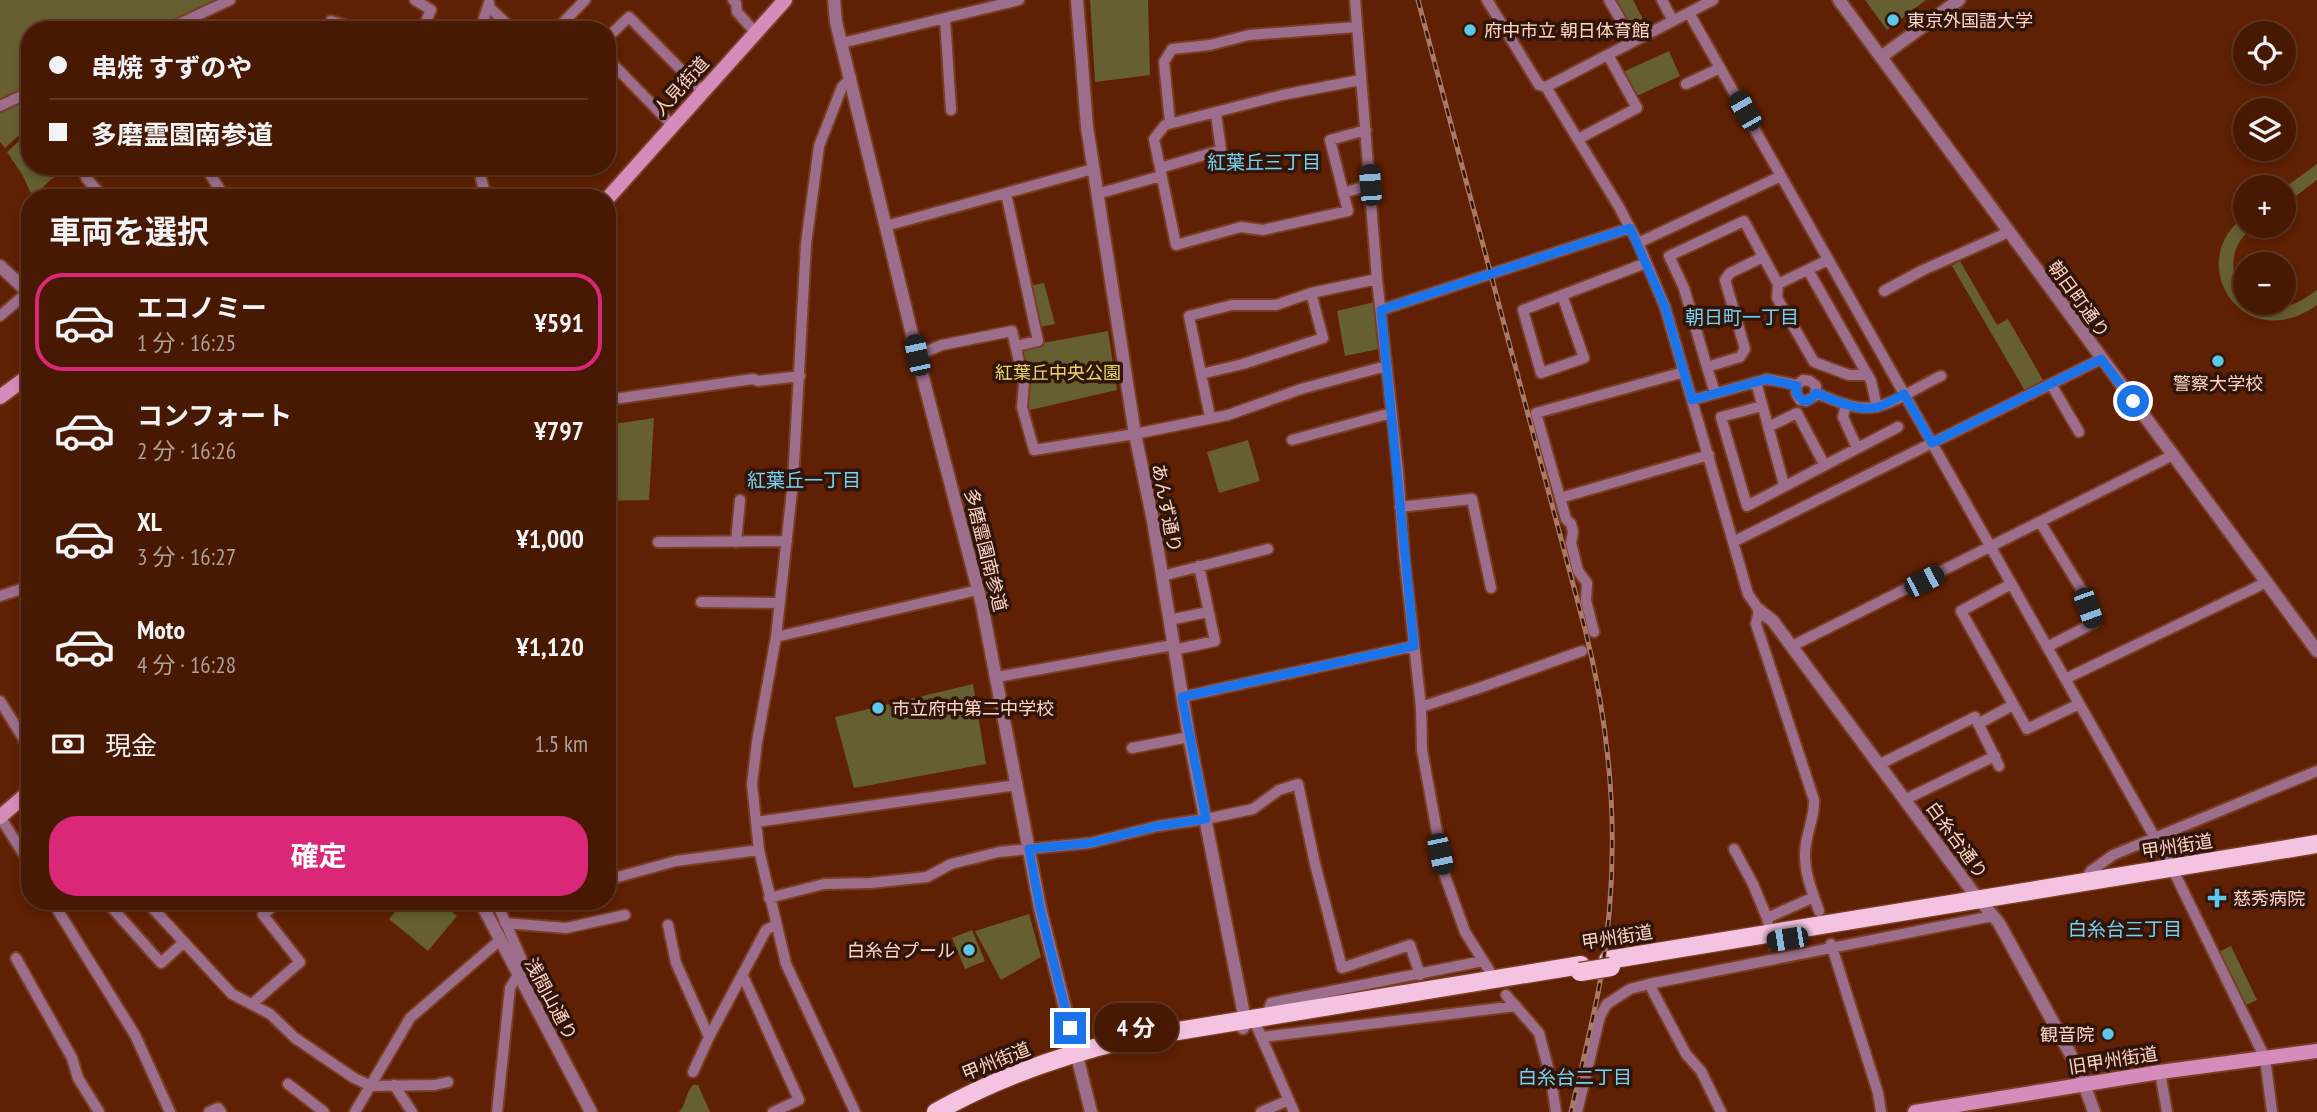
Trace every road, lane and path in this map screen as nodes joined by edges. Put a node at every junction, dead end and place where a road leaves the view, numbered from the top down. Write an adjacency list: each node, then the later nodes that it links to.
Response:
1 (230, 0): 20 (street)
2 (415, 0): 21 (street)
3 (585, 0): 24 (street)
4 (733, 0): 28 (street)
5 (785, 0): 28 (main road, 人見街道)
6 (834, 0): 30 (street, 多磨霊園南参道)
7 (1019, 0): 17 (street)
8 (1077, 0): 48 (street, あんず通り)
9 (1355, 0): 26 (street)
10 (1487, 0): 38 (street)
11 (1608, 0): 29 (street)
12 (1662, 0): 25 (street)
13 (1713, 0): 18 (street)
14 (1839, 0): 32 (street, 朝日町通り)
15 (1959, 0): 32 (street)
16 (489, 3): 22 (street); 23 (street)
17 (978, 6): 19 (street)
18 (1689, 13): 25 (street); 34 (street)
19 (945, 19): 30 (street); 42 (street)
20 (185, 21)
21 (426, 21)
22 (483, 21)
23 (505, 21)
24 (564, 21)
25 (1673, 21): 29 (street)
26 (1356, 27): 36 (street); 44 (street)
27 (616, 29): 39 (street)
28 (755, 32): 39 (main road, 人見街道)
29 (1633, 41): 31 (street)
30 (842, 43): 35 (street, 多磨霊園南参道)
31 (1608, 55): 38 (street); 47 (street)
32 (1881, 57): 60 (street, 朝日町通り)
33 (616, 67): 45 (street)
34 (1720, 68): 37 (street); 51 (street)
35 (851, 78): 58 (street, 多磨霊園南参道); 84 (street)
36 (1360, 80): 43 (street); 46 (street)
37 (1686, 84)
38 (1546, 87): 47 (street)
39 (702, 91): 45 (main road, 人見街道)
40 (21, 96): 41 (street)
41 (0, 106)
42 (951, 110)
43 (1216, 114): 44 (street); 49 (street)
44 (1170, 123): 49 (street)
45 (672, 125): 54 (main road, 人見街道)
46 (1366, 130): 52 (street); 56 (street)
47 (1578, 139): 59 (street)
48 (1093, 169): 55 (street); 57 (street, あんず通り)
49 (1161, 172): 56 (street); 57 (street)
50 (86, 175): 53 (street)
51 (1781, 176): 61 (street); 63 (street)
52 (1370, 185): 56 (street); 67 (street)
53 (96, 189)
54 (616, 189)
55 (1006, 193): 58 (street); 76 (street)
56 (1343, 193)
57 (1097, 194): 102 (street, あんず通り)
58 (886, 226): 77 (street, 多磨霊園南参道)
59 (1630, 228): 61 (street); 74 (street)
60 (2009, 232): 70 (street); 78 (street, 朝日町通り)
61 (1638, 243): 64 (street)
62 (1763, 257): 68 (street); 80 (street); 80 (street)
63 (1828, 260): 66 (street); 90 (street)
64 (1646, 263): 72 (street); 81 (street)
65 (0, 266): 69 (street)
66 (1808, 270): 68 (street); 83 (street)
67 (1377, 279): 71 (street); 74 (street)
68 (1779, 284): 83 (street)
69 (21, 285)
70 (1884, 291)
71 (1311, 293): 82 (street); 82 (street)
72 (1562, 295): 72 (street)
73 (21, 299): 75 (street)
74 (1381, 310): 79 (street)
75 (0, 316)
76 (1016, 346): 77 (street); 102 (street)
77 (917, 355): 126 (street, 多磨霊園南参道)
78 (2101, 359): 88 (street); 107 (street, 朝日町通り)
79 (1386, 366): 97 (street); 98 (street)
80 (1707, 367): 89 (street)
81 (1684, 372): 93 (street); 110 (street)
82 (1201, 374): 98 (street)
83 (1868, 375): 96 (street)
84 (800, 376): 92 (street); 114 (street)
85 (1941, 376): 90 (street)
86 (21, 382): 91 (main road)
87 (1756, 382): 89 (street); 94 (street); 95 (street)
88 (2051, 384): 101 (street); 104 (street)
89 (1715, 393): 93 (street)
90 (1904, 394): 96 (street); 104 (street)
91 (0, 397)
92 (616, 399)
93 (1692, 400): 106 (street)
94 (1846, 404): 96 (street); 105 (street)
95 (1762, 406): 99 (street); 109 (street)
96 (1877, 407)
97 (1391, 413): 103 (street); 112 (street)
98 (1210, 417): 102 (street)
99 (1768, 426): 108 (street); 109 (street)
100 (1898, 427): 105 (street)
101 (2079, 432)
102 (1135, 434): 121 (street, あんず通り)
103 (1292, 440)
104 (1932, 443): 117 (street); 118 (street)
105 (1857, 448): 108 (street)
106 (1709, 455): 110 (street); 117 (street)
107 (2174, 456): 113 (street); 122 (street, 朝日町通り)
108 (1824, 464): 109 (street)
109 (1784, 485)
110 (1560, 498): 133 (street)
111 (740, 500): 116 (street)
112 (1400, 507): 124 (street); 135 (street)
113 (2040, 522): 118 (street); 137 (street)
114 (787, 541): 116 (street); 129 (street)
115 (658, 542): 116 (street)
116 (736, 542)
117 (1734, 542): 130 (street)
118 (1991, 548): 123 (street); 136 (street)
119 (1268, 549): 120 (street)
120 (1199, 566): 121 (street); 131 (street)
121 (1162, 576): 132 (street, あんず通り)
122 (2267, 582): 140 (street, 朝日町通り); 142 (street)
123 (2011, 584): 137 (street); 146 (street)
124 (1491, 588)
125 (21, 589): 127 (street)
126 (978, 590): 134 (street); 141 (street, 多磨霊園南参道)
127 (0, 596)
128 (701, 602): 129 (street)
129 (780, 603): 134 (street)
130 (1759, 610): 136 (street, 白糸台通り); 170 (street)
131 (1208, 612): 132 (street); 138 (street)
132 (1170, 620): 138 (street, あんず通り)
133 (1594, 632)
134 (776, 637): 159 (street)
135 (1414, 646): 143 (street); 147 (street)
136 (1792, 646): 152 (street, 白糸台通り)
137 (2047, 647): 142 (street)
138 (1174, 648): 141 (street); 143 (street, あんず通り)
139 (1582, 651): 147 (street)
140 (2317, 651)
141 (997, 677): 154 (street, 多磨霊園南参道)
142 (2065, 679): 145 (street)
143 (1182, 697): 150 (street, あんず通り)
144 (0, 701): 149 (street)
145 (2079, 704): 146 (street); 160 (street)
146 (2013, 705): 148 (street)
147 (1421, 706): 189 (street)
148 (1978, 724): 152 (street); 156 (street)
149 (21, 735)
150 (1189, 737): 151 (street); 158 (street, あんず通り)
151 (1132, 748)
152 (1880, 764): 156 (street, 白糸台通り)
153 (2317, 771): 160 (street)
154 (1017, 785): 159 (street); 162 (street, 多磨霊園南参道)
155 (21, 799): 157 (main road)
156 (1906, 800): 172 (street, 白糸台通り)
157 (0, 817): 164 (street)
158 (1206, 819): 162 (street); 189 (street); 195 (street, あんず通り)
159 (756, 822): 165 (street)
160 (2154, 838): 167 (street); 168 (street)
161 (2317, 844): 167 (highway, 甲州街道)
162 (1029, 849): 171 (street); 198 (street, 多磨霊園南参道)
163 (1734, 849): 170 (street)
164 (21, 850)
165 (759, 850): 169 (street); 171 (street)
166 (2317, 852): 167 (highway, 甲州街道)
167 (2174, 872): 168 (highway, 甲州街道); 172 (highway, 甲州街道); 199 (street)
168 (2087, 876): 172 (highway, 甲州街道)
169 (616, 878)
170 (1814, 897): 179 (street)
171 (769, 898): 183 (street)
172 (1986, 907): 186 (street); 195 (highway, 甲州街道); 204 (street, 白糸台通り)
173 (58, 910): 210 (street)
174 (114, 910): 185 (street)
175 (158, 910): 185 (street)
176 (268, 910): 193 (street)
177 (485, 910): 184 (street, 浅間山通り)
178 (500, 910): 181 (street)
179 (1819, 911)
180 (625, 915): 181 (street)
181 (505, 923): 188 (street)
182 (668, 925): 196 (street)
183 (775, 925): 190 (street); 218 (street)
184 (500, 940): 188 (street, 浅間山通り); 206 (street)
185 (184, 942): 193 (street)
186 (1831, 946): 191 (street); 227 (street)
187 (16, 958): 209 (street)
188 (515, 969): 208 (street); 216 (street, 浅間山通り)
189 (1420, 975): 195 (street)
190 (743, 976): 196 (street); 217 (street)
191 (1649, 984): 225 (street); 226 (street)
192 (1506, 995): 194 (street)
193 (252, 1004): 206 (street)
194 (1516, 1006): 195 (street); 224 (street)
195 (1255, 1026): 198 (highway, 甲州街道); 207 (street)
196 (709, 1037): 200 (street)
197 (2317, 1051): 199 (main road, 旧甲州街道)
198 (1077, 1056): 219 (highway, 甲州街道); 220 (highway, 甲州街道); 221 (street, 多磨霊園南参道)
199 (2265, 1058): 201 (main road, 旧甲州街道); 231 (street)
200 (693, 1072)
201 (2160, 1072): 204 (main road, 旧甲州街道); 230 (street)
202 (448, 1082): 205 (street)
203 (288, 1084): 213 (street)
204 (2085, 1084): 228 (main road, 旧甲州街道); 229 (street, 白糸台通り)
205 (394, 1085): 206 (street); 215 (street)
206 (372, 1086): 214 (street)
207 (1289, 1100): 222 (street); 223 (street)
208 (498, 1111)
209 (99, 1112)
210 (170, 1112)
211 (209, 1112): 212 (street)
212 (221, 1112)
213 (324, 1112)
214 (355, 1112)
215 (412, 1112)
216 (591, 1112)
217 (773, 1112)
218 (855, 1112)
219 (936, 1112)
220 (952, 1112)
221 (1091, 1112)
222 (1261, 1112)
223 (1294, 1112)
224 (1556, 1112)
225 (1577, 1112)
226 (1721, 1112)
227 (1881, 1112)
228 (1915, 1112)
229 (2094, 1112)
230 (2167, 1112)
231 (2272, 1112)

